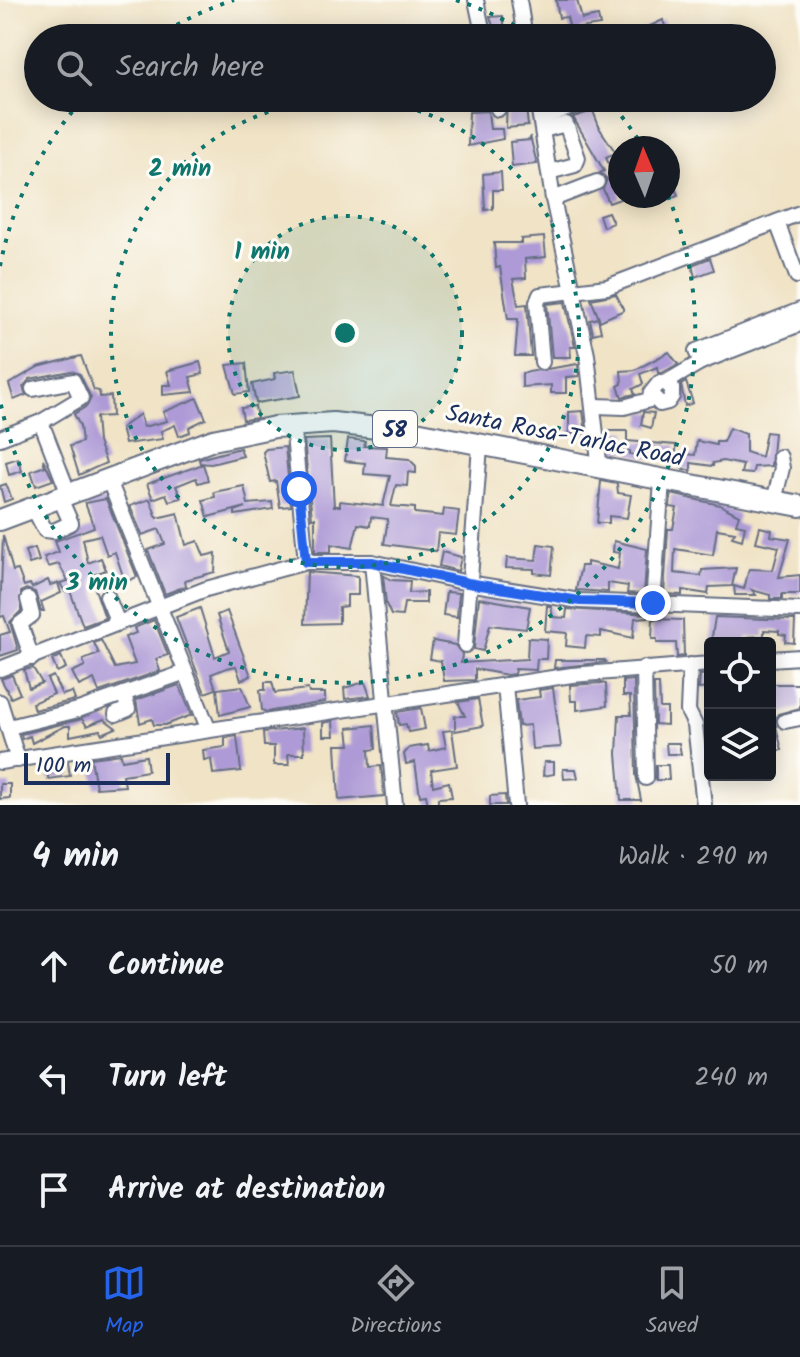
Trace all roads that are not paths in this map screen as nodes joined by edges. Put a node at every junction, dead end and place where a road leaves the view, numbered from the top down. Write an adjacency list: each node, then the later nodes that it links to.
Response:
1 (476, 0): 3 (street)
2 (519, 0): 4 (street)
3 (481, 24)
4 (523, 24)
5 (540, 112): 7 (street)
6 (569, 112): 7 (street)
7 (542, 124): 8 (street); 8 (street)
8 (549, 172): 10 (street)
9 (597, 182): 10 (street)
10 (553, 199): 14 (street)
11 (800, 213): 12 (street)
12 (777, 222): 13 (street); 14 (street)
13 (797, 276)
14 (576, 293): 17 (street); 20 (street)
15 (800, 310): 18 (street)
16 (800, 324): 18 (street)
17 (542, 362)
18 (701, 362): 20 (street)
19 (33, 389): 21 (street)
20 (596, 406): 26 (street)
21 (41, 422): 23 (street); 29 (street)
22 (293, 425): 24 (highway, Santa Rosa-Tarlac Road / 58); 27 (highway, Santa Rosa-Tarlac Road / 58); 34 (street)
23 (0, 438)
24 (480, 446): 26 (highway, Santa Rosa-Tarlac Road / 58); 36 (street)
25 (780, 457): 30 (street)
26 (600, 470): 28 (highway, Santa Rosa-Tarlac Road / 58)
27 (108, 478): 29 (highway, Santa Rosa-Tarlac Road / 58); 40 (street)
28 (662, 481): 30 (highway, Santa Rosa-Tarlac Road / 58); 39 (street)
29 (63, 494): 32 (highway, Santa Rosa-Tarlac Road / 58); 32 (street)
30 (774, 501): 31 (highway, Santa Rosa-Tarlac Road / 58)
31 (800, 506)
32 (33, 507): 33 (highway, Santa Rosa-Tarlac Road / 58)
33 (0, 520)
34 (306, 562): 35 (street); 40 (street)
35 (372, 562): 36 (street); 55 (street)
36 (468, 583): 39 (street); 43 (street)
37 (107, 596): 42 (street)
38 (28, 599): 45 (street)
39 (653, 603): 41 (street)
40 (160, 607): 42 (street); 51 (street)
41 (800, 610)
42 (118, 623): 45 (street)
43 (465, 645)
44 (800, 657): 46 (street)
45 (32, 658): 50 (street)
46 (776, 659)
47 (704, 664): 48 (street)
48 (690, 665): 49 (street); 64 (street)
49 (644, 668): 52 (street); 61 (street)
50 (0, 669)
51 (186, 672): 53 (street); 58 (street)
52 (505, 685): 55 (street); 63 (street)
53 (124, 694): 56 (street); 57 (street)
54 (0, 702): 57 (street)
55 (386, 703): 58 (street); 62 (street)
56 (116, 714)
57 (9, 727): 59 (street)
58 (208, 728): 59 (street)
59 (18, 760): 60 (street)
60 (0, 762)
61 (646, 778)
62 (395, 805)
63 (516, 805)
64 (704, 805)

